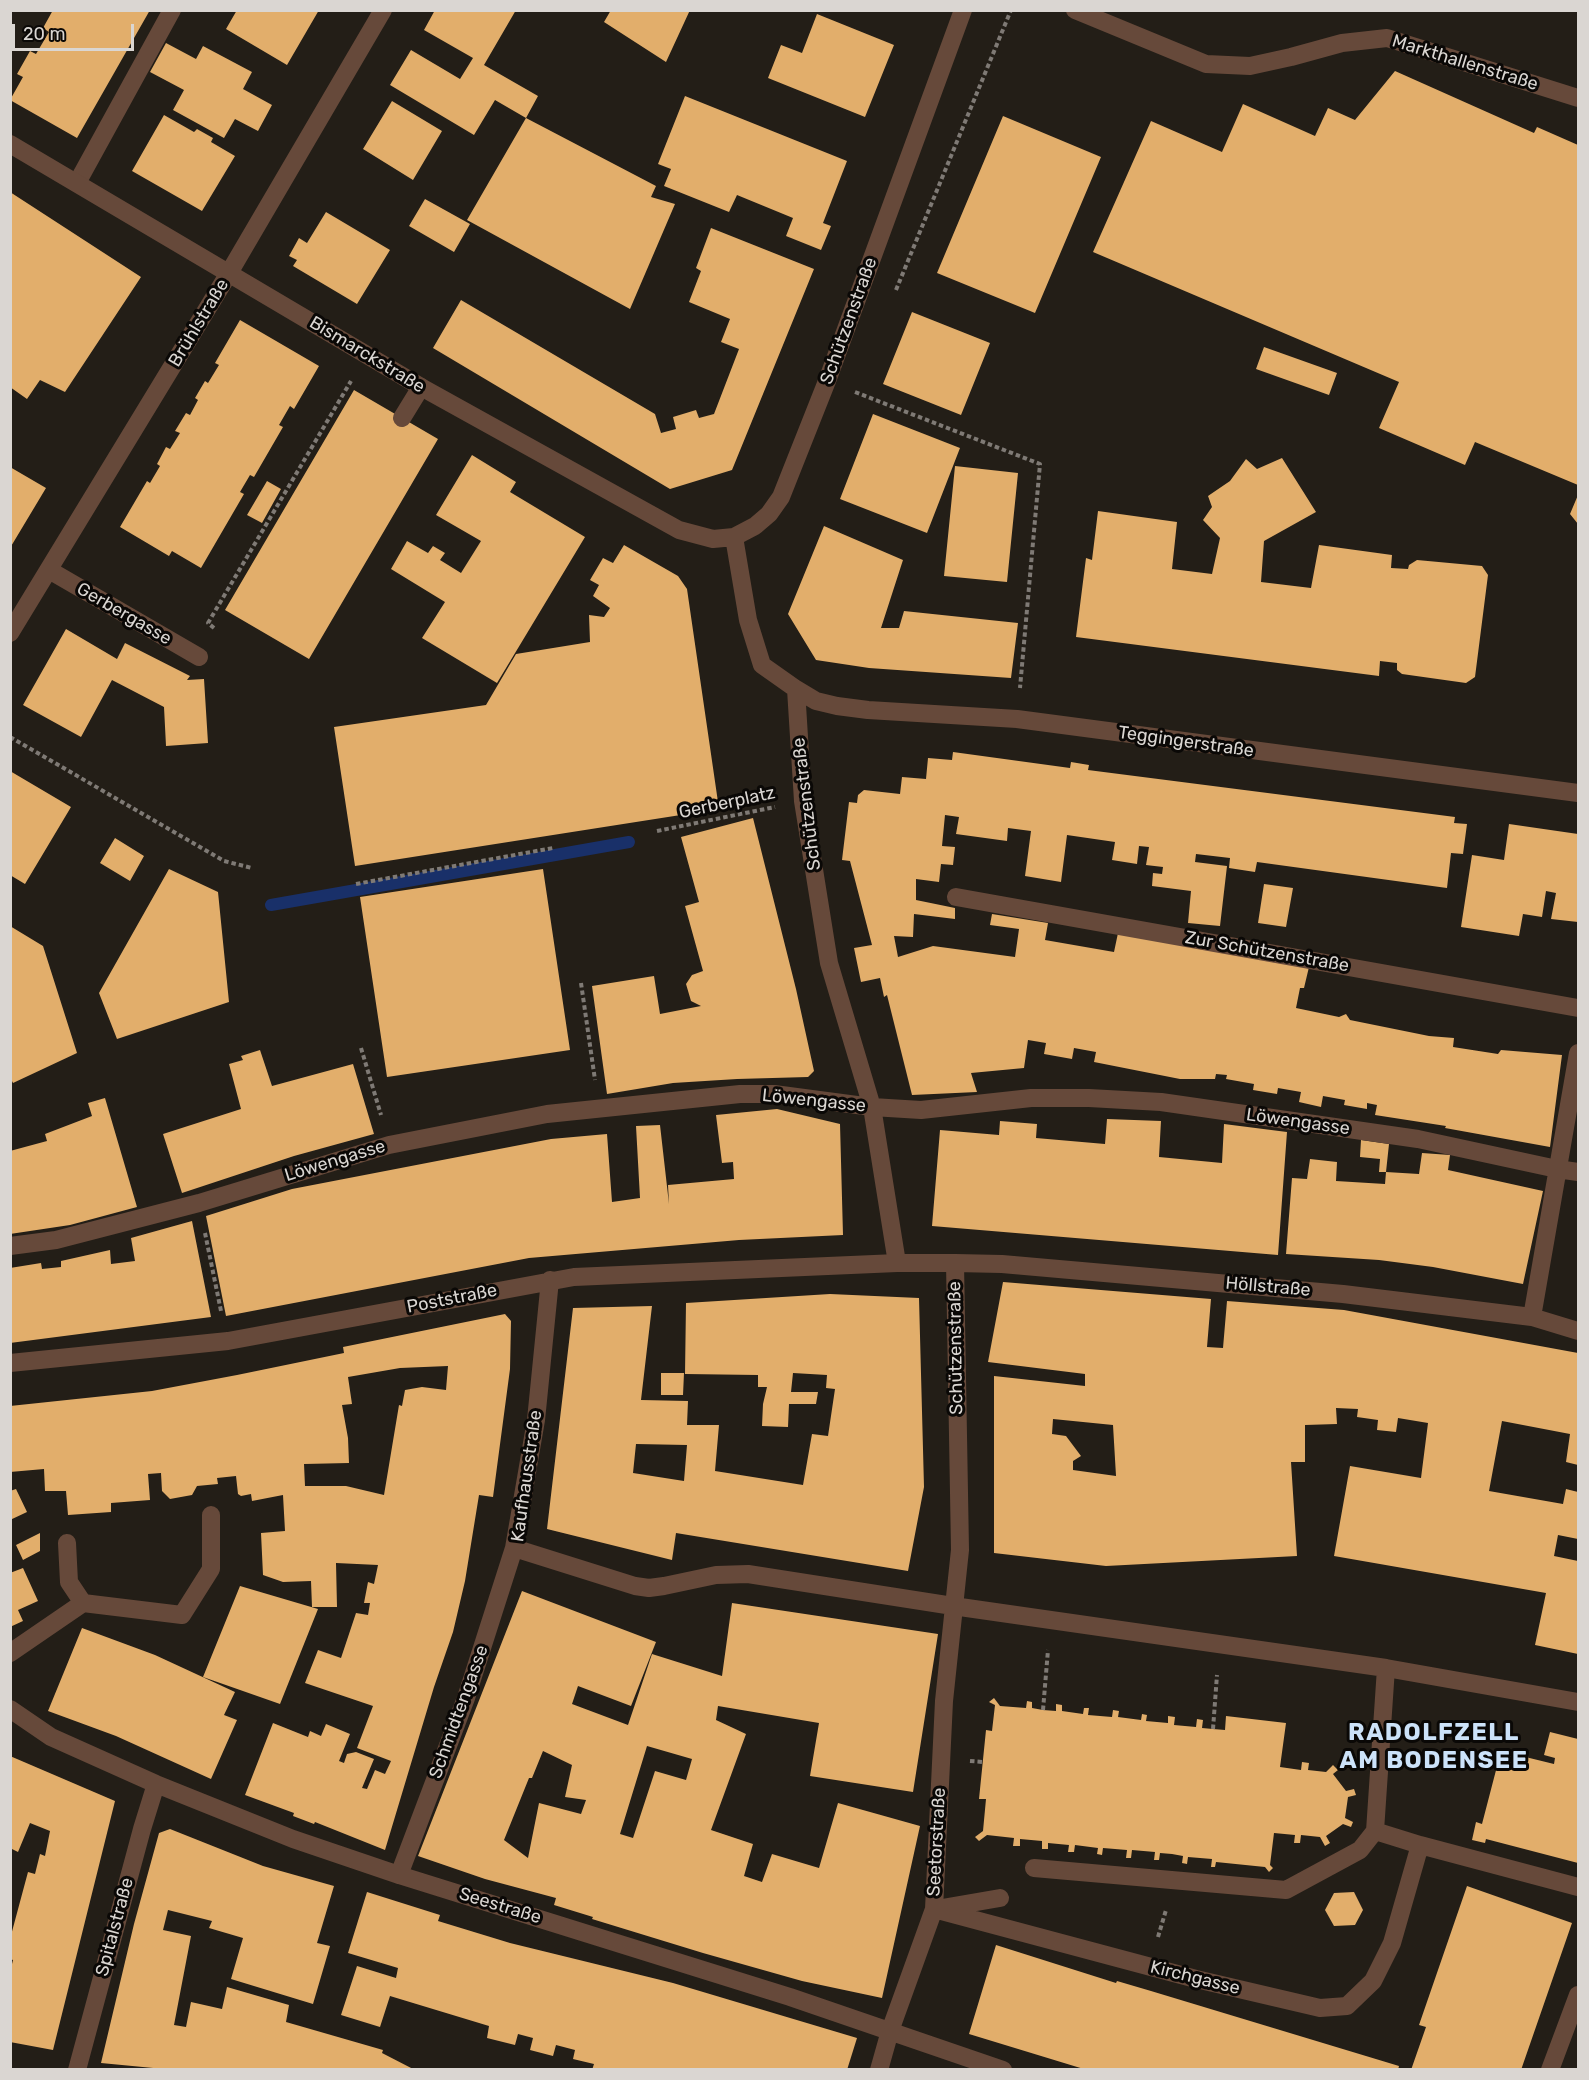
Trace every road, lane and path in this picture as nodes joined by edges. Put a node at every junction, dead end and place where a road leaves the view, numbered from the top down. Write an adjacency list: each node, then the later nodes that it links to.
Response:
1 (172, 10): 8 (street)
2 (383, 10): 9 (street, Brühlstraße)
3 (963, 10): 15 (street, Schützenstraße)
4 (1011, 10): 10 (path)
5 (1076, 10): 6 (street, Markthallenstraße)
6 (1578, 98)
7 (10, 144): 8 (street, Bismarckstraße)
8 (76, 183): 9 (street, Bismarckstraße)
9 (230, 273): 11 (street, Bismarckstraße); 16 (street, Brühlstraße)
10 (894, 293)
11 (366, 355): 12 (street, Bismarckstraße); 17 (path)
12 (421, 387): 14 (street); 15 (street, Bismarckstraße)
13 (850, 402): 21 (path)
14 (402, 418)
15 (734, 537): 20 (street)
16 (49, 570): 18 (street, Brühlstraße); 19 (street, Gerbergasse)
17 (215, 629)
18 (10, 633)
19 (199, 657)
20 (796, 689): 21 (street, Teggingerstraße); 24 (street, Schützenstraße)
21 (1017, 719): 23 (street, Teggingerstraße)
22 (10, 737): 27 (path)
23 (1578, 793)
24 (802, 801): 25 (path, Gerberplatz); 35 (street, Schützenstraße)
25 (657, 831)
26 (553, 848): 28 (path)
27 (252, 868)
28 (356, 884)
29 (956, 897): 31 (street, Zur Schützenstraße)
30 (580, 983): 34 (path)
31 (1578, 1008)
32 (361, 1048): 36 (path)
33 (1578, 1053): 37 (street)
34 (599, 1107): 35 (street, Löwengasse); 36 (street, Löwengasse)
35 (872, 1107): 37 (street, Löwengasse); 41 (street, Schützenstraße)
36 (389, 1144): 39 (street, Löwengasse)
37 (1557, 1169): 38 (street, Löwengasse); 44 (street)
38 (1578, 1172)
39 (199, 1203): 40 (street, Löwengasse); 46 (path)
40 (10, 1246)
41 (897, 1263): 42 (street, Schützenstraße); 43 (street, Poststraße)
42 (955, 1263): 44 (street, Höllstraße); 52 (street, Schützenstraße)
43 (550, 1280): 46 (street, Poststraße); 50 (street, Kaufhausstraße)
44 (1532, 1317): 45 (street, Höllstraße)
45 (1578, 1330)
46 (228, 1341): 47 (street, Poststraße)
47 (10, 1363)
48 (211, 1515): 51 (street)
49 (67, 1543): 51 (street)
50 (514, 1548): 52 (street, Kaufhausstraße); 67 (street, Schmidtengasse)
51 (83, 1603): 55 (street)
52 (953, 1606): 53 (street, Kaufhausstraße); 70 (street, Seetorstraße)
53 (1051, 1620): 54 (street, Kaufhausstraße); 59 (path)
54 (1219, 1644): 56 (street, Kaufhausstraße); 60 (path)
55 (10, 1653)
56 (1386, 1668): 57 (street, Kaufhausstraße); 64 (street)
57 (1578, 1702)
58 (10, 1709): 63 (street, Seestraße)
59 (1043, 1710)
60 (1213, 1730)
61 (970, 1761): 62 (path)
62 (983, 1762)
63 (156, 1784): 67 (street, Seestraße); 75 (street, Spitalstraße)
64 (1375, 1831): 65 (street); 66 (street)
65 (1420, 1845): 68 (street); 70 (street, Kirchgasse)
66 (1034, 1868)
67 (399, 1875): 74 (street, Seestraße)
68 (1578, 1887)
69 (1000, 1898): 70 (street)
70 (934, 1909): 74 (street, Seetorstraße)
71 (1163, 1921): 72 (path)
72 (1156, 1942)
73 (1578, 1995): 78 (street)
74 (890, 2031): 76 (street, Seetorstraße); 77 (street, Seestraße)
75 (77, 2070)
76 (879, 2070)
77 (1003, 2070)
78 (1550, 2070)

